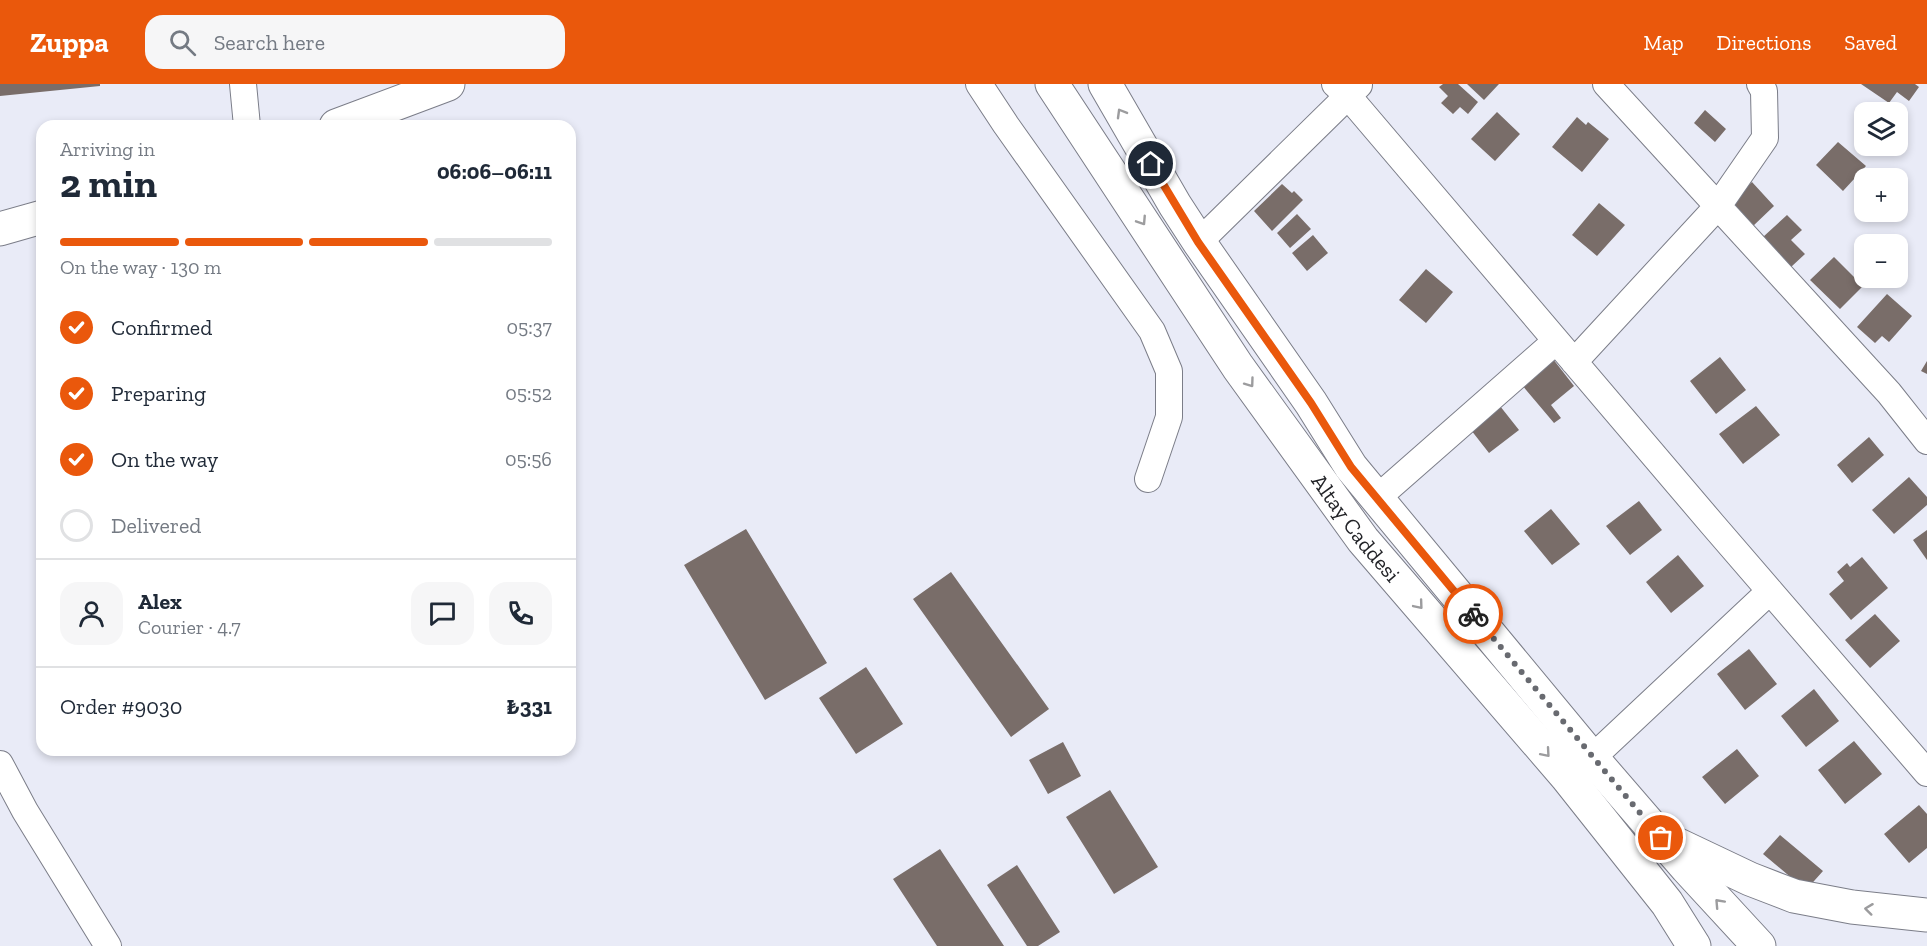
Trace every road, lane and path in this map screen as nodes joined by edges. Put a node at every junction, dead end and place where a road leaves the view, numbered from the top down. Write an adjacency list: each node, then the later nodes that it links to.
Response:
1 (243, 84): 9 (street)
2 (448, 84): 10 (main road)
3 (979, 84): 18 (street)
4 (1053, 84): 25 (main road, Altay Caddesi, one-way to 25)
5 (1105, 84): 14 (main road, Altay Caddesi, one-way to 5)
6 (1606, 84): 11 (street)
7 (1760, 84): 11 (street)
8 (1348, 88): 14 (street); 15 (street)
9 (246, 120)
10 (352, 120)
11 (1718, 206): 16 (street); 17 (street)
12 (36, 219): 13 (main road)
13 (0, 229)
14 (1198, 242): 19 (main road, Altay Caddesi)
15 (1556, 340): 16 (street); 19 (street)
16 (1574, 362): 20 (street)
17 (1927, 441)
18 (1148, 479)
19 (1376, 499): 21 (main road, Altay Caddesi)
20 (1770, 591): 21 (street); 23 (street)
21 (1592, 758): 24 (main road, Altay Caddesi)
22 (0, 765): 27 (street)
23 (1927, 773)
24 (1661, 838): 26 (main road, one-way to 24); 30 (main road, Altay Caddesi, one-way to 24)
25 (1667, 903): 28 (main road); 29 (main road, Altay Caddesi)
26 (1927, 915)
27 (108, 946)
28 (1675, 946)
29 (1694, 946)
30 (1759, 946)

